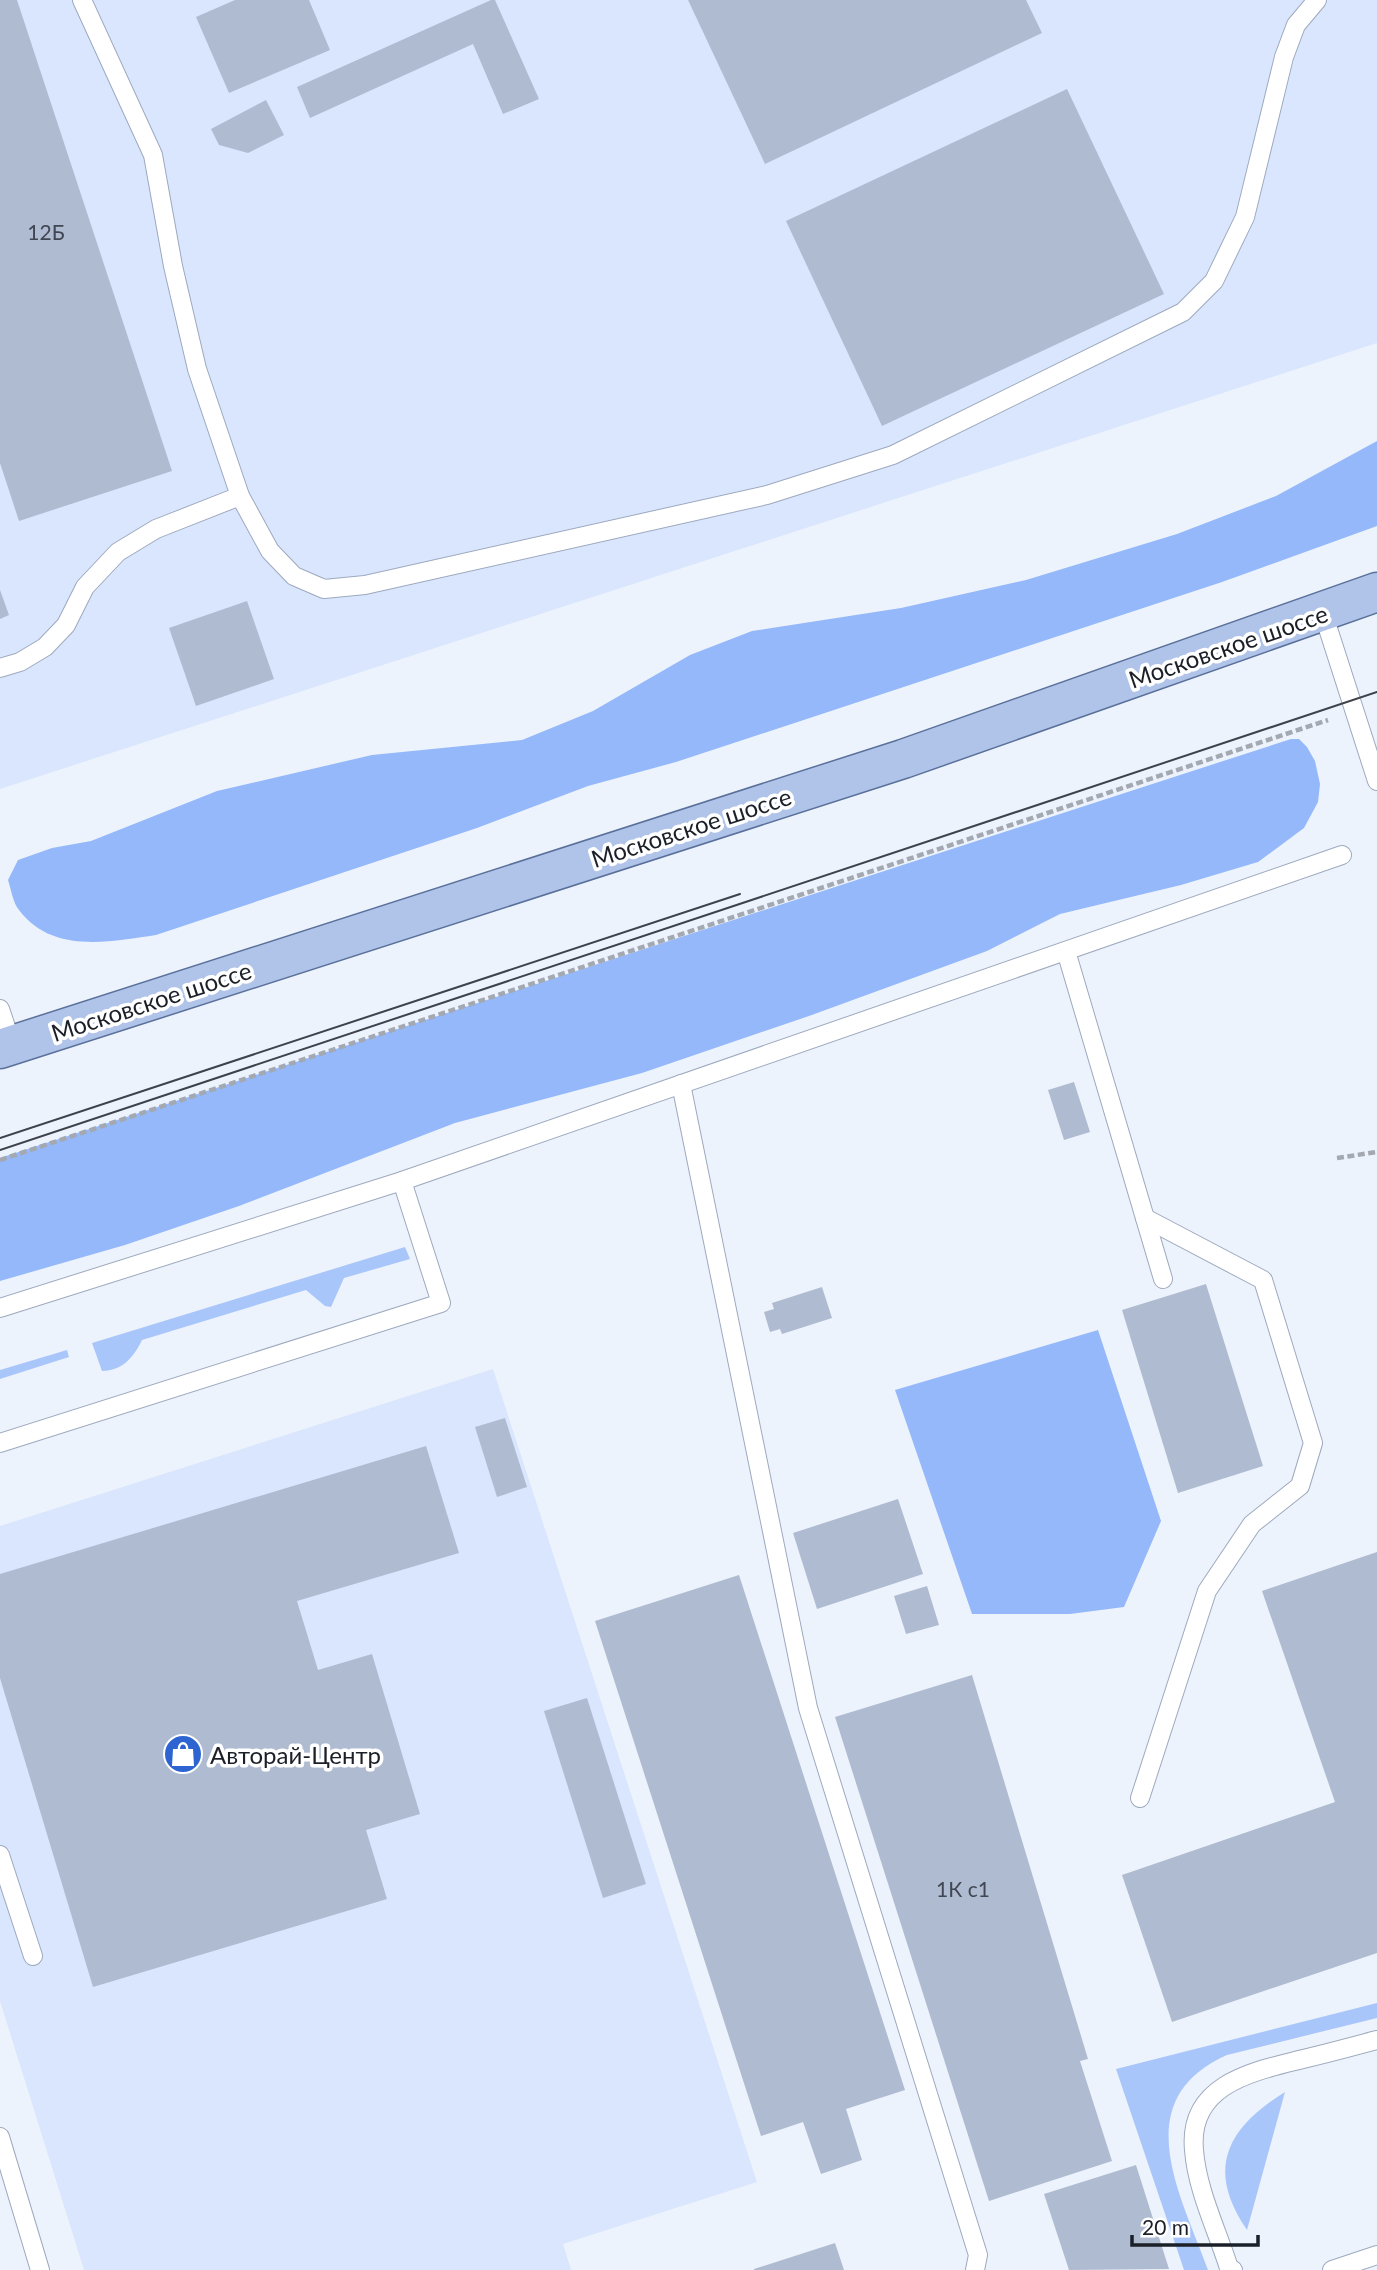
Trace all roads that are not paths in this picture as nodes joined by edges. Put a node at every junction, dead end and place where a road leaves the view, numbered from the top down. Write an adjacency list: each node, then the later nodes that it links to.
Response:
1 (82, 0): 3 (lane)
2 (1317, 0): 3 (lane)
3 (240, 496): 6 (lane)
4 (1377, 592): 5 (main road, Московское шоссе)
5 (1323, 613): 7 (lane); 11 (main road, Московское шоссе)
6 (0, 668)
7 (1377, 781)
8 (1342, 855): 9 (lane)
9 (1066, 951): 12 (lane); 14 (lane)
10 (0, 1009): 11 (lane)
11 (6, 1047)
12 (681, 1084): 13 (lane); 25 (lane)
13 (402, 1181): 16 (lane); 17 (lane)
14 (1145, 1217): 15 (lane); 18 (lane)
15 (1163, 1279)
16 (0, 1308)
17 (0, 1443)
18 (1140, 1798)
19 (0, 1855): 20 (lane)
20 (33, 1956)
21 (1377, 2040): 26 (lane)
22 (0, 2137): 24 (lane)
23 (1373, 2261): 27 (lane)
24 (40, 2270)
25 (975, 2270)
26 (1233, 2270)
27 (1332, 2270)

